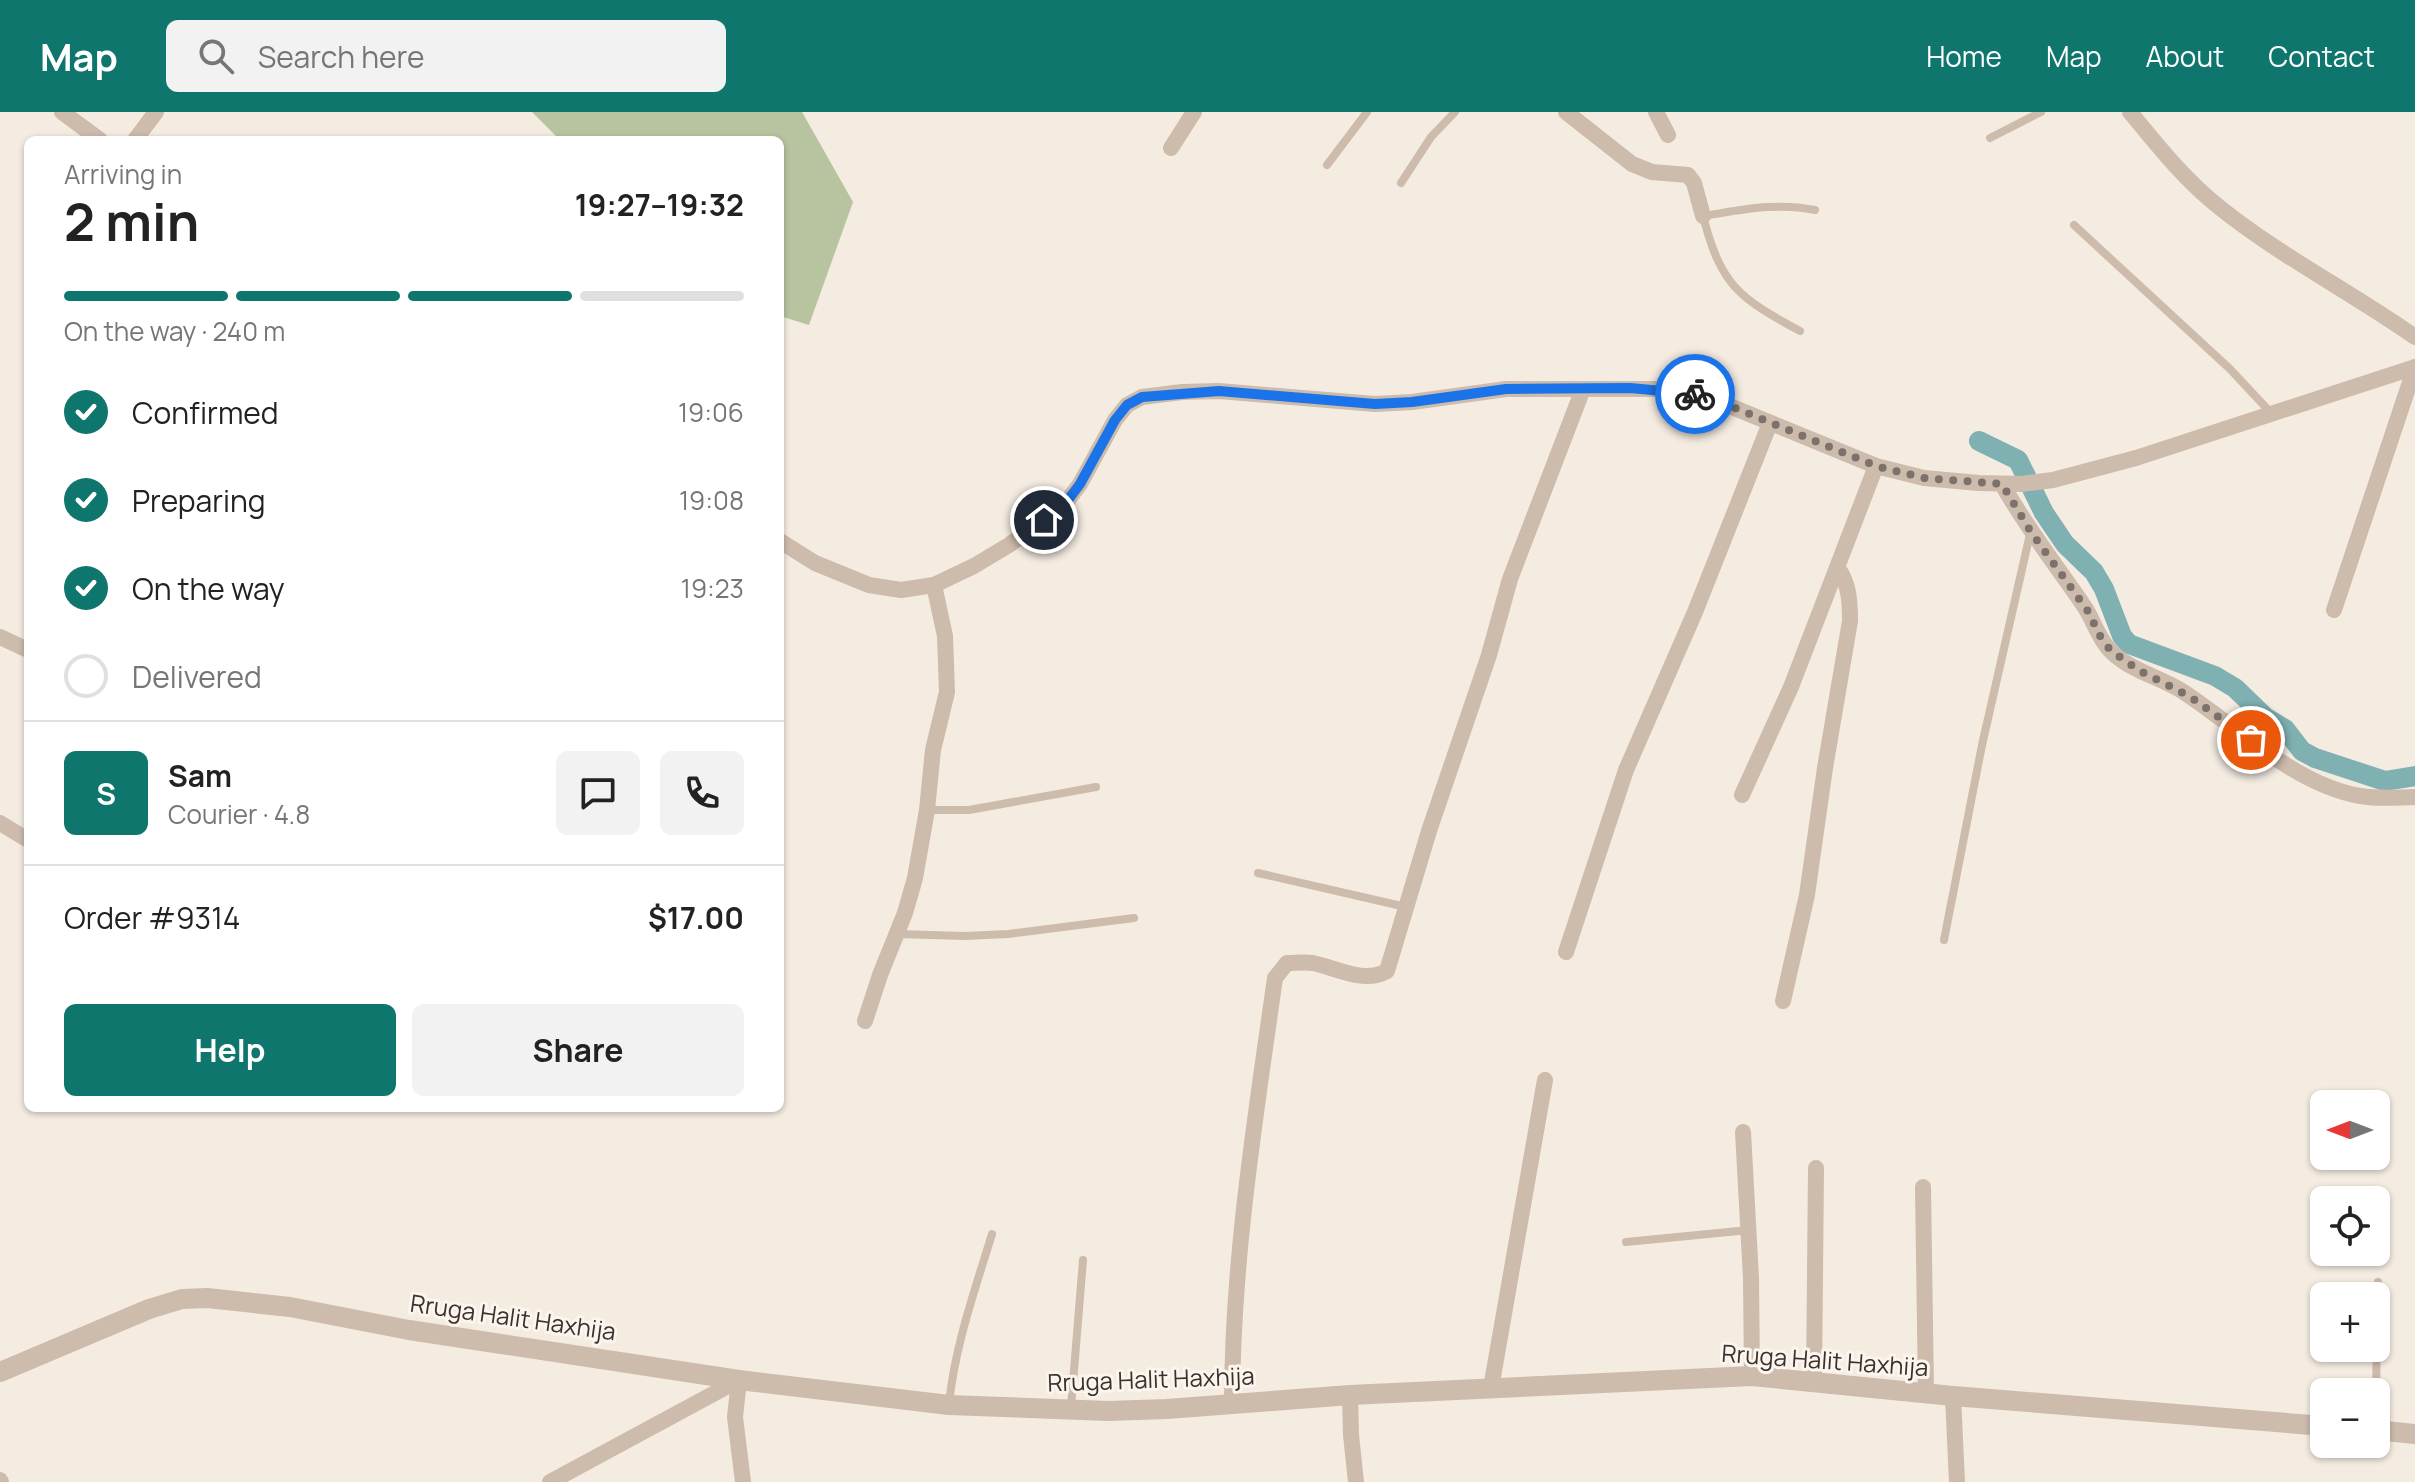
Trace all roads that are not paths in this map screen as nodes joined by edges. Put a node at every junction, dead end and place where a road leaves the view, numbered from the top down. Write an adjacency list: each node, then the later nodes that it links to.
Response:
1 (62, 112): 11 (street)
2 (156, 112): 12 (street)
3 (1194, 112): 14 (street)
4 (1367, 112): 15 (lane)
5 (1455, 112): 16 (lane)
6 (1566, 112): 18 (street)
7 (1656, 112): 10 (street)
8 (2041, 112): 13 (lane)
9 (2130, 112): 21 (street)
10 (1668, 135)
11 (95, 136)
12 (138, 136)
13 (1990, 138)
14 (1171, 148)
15 (1327, 165)
16 (1401, 183)
17 (1815, 210): 18 (lane)
18 (1703, 216): 20 (lane)
19 (2074, 225): 23 (lane)
20 (1800, 331)
21 (2415, 337)
22 (1583, 389): 24 (street); 30 (street); 41 (street)
23 (2272, 414): 26 (street); 31 (street)
24 (1770, 423): 25 (street); 45 (street)
25 (1876, 466): 26 (street); 29 (street)
26 (2002, 484): 27 (street)
27 (2031, 532): 36 (street); 44 (lane)
28 (784, 544): 30 (street)
29 (1838, 568): 35 (street); 46 (street)
30 (934, 585): 37 (street)
31 (2334, 610)
32 (0, 637): 33 (street)
33 (24, 648)
34 (1096, 787): 37 (lane)
35 (1742, 795)
36 (2415, 797)
37 (927, 810): 43 (street)
38 (0, 823): 39 (street)
39 (24, 838)
40 (1258, 873): 41 (lane)
41 (1406, 907): 65 (street)
42 (1134, 918): 43 (lane)
43 (896, 934): 47 (street)
44 (1944, 940)
45 (1566, 952)
46 (1783, 1001)
47 (865, 1021)
48 (1545, 1080): 60 (street)
49 (1743, 1132): 52 (street)
50 (1816, 1168): 59 (street)
51 (1923, 1187): 61 (street)
52 (1749, 1230): 54 (lane); 57 (street)
53 (992, 1234): 64 (lane)
54 (1626, 1242)
55 (1083, 1260): 66 (lane)
56 (0, 1372): 58 (street, Rruga Halit Haxhija)
57 (1752, 1376): 59 (street, Rruga Halit Haxhija); 60 (street, Rruga Halit Haxhija)
58 (739, 1380): 64 (street, Rruga Halit Haxhija); 70 (street); 71 (street)
59 (1814, 1382): 61 (street, Rruga Halit Haxhija)
60 (1491, 1388): 62 (street, Rruga Halit Haxhija)
61 (1926, 1393): 63 (street, Rruga Halit Haxhija)
62 (1350, 1395): 65 (street, Rruga Halit Haxhija); 72 (street)
63 (1953, 1396): 67 (street, Rruga Halit Haxhija); 73 (street)
64 (949, 1405): 66 (street, Rruga Halit Haxhija)
65 (1232, 1405): 66 (street, Rruga Halit Haxhija)
66 (1071, 1410)
67 (2310, 1425)
68 (2390, 1431): 69 (street)
69 (2415, 1434)
70 (550, 1482)
71 (743, 1482)
72 (1356, 1482)
73 (1957, 1482)

